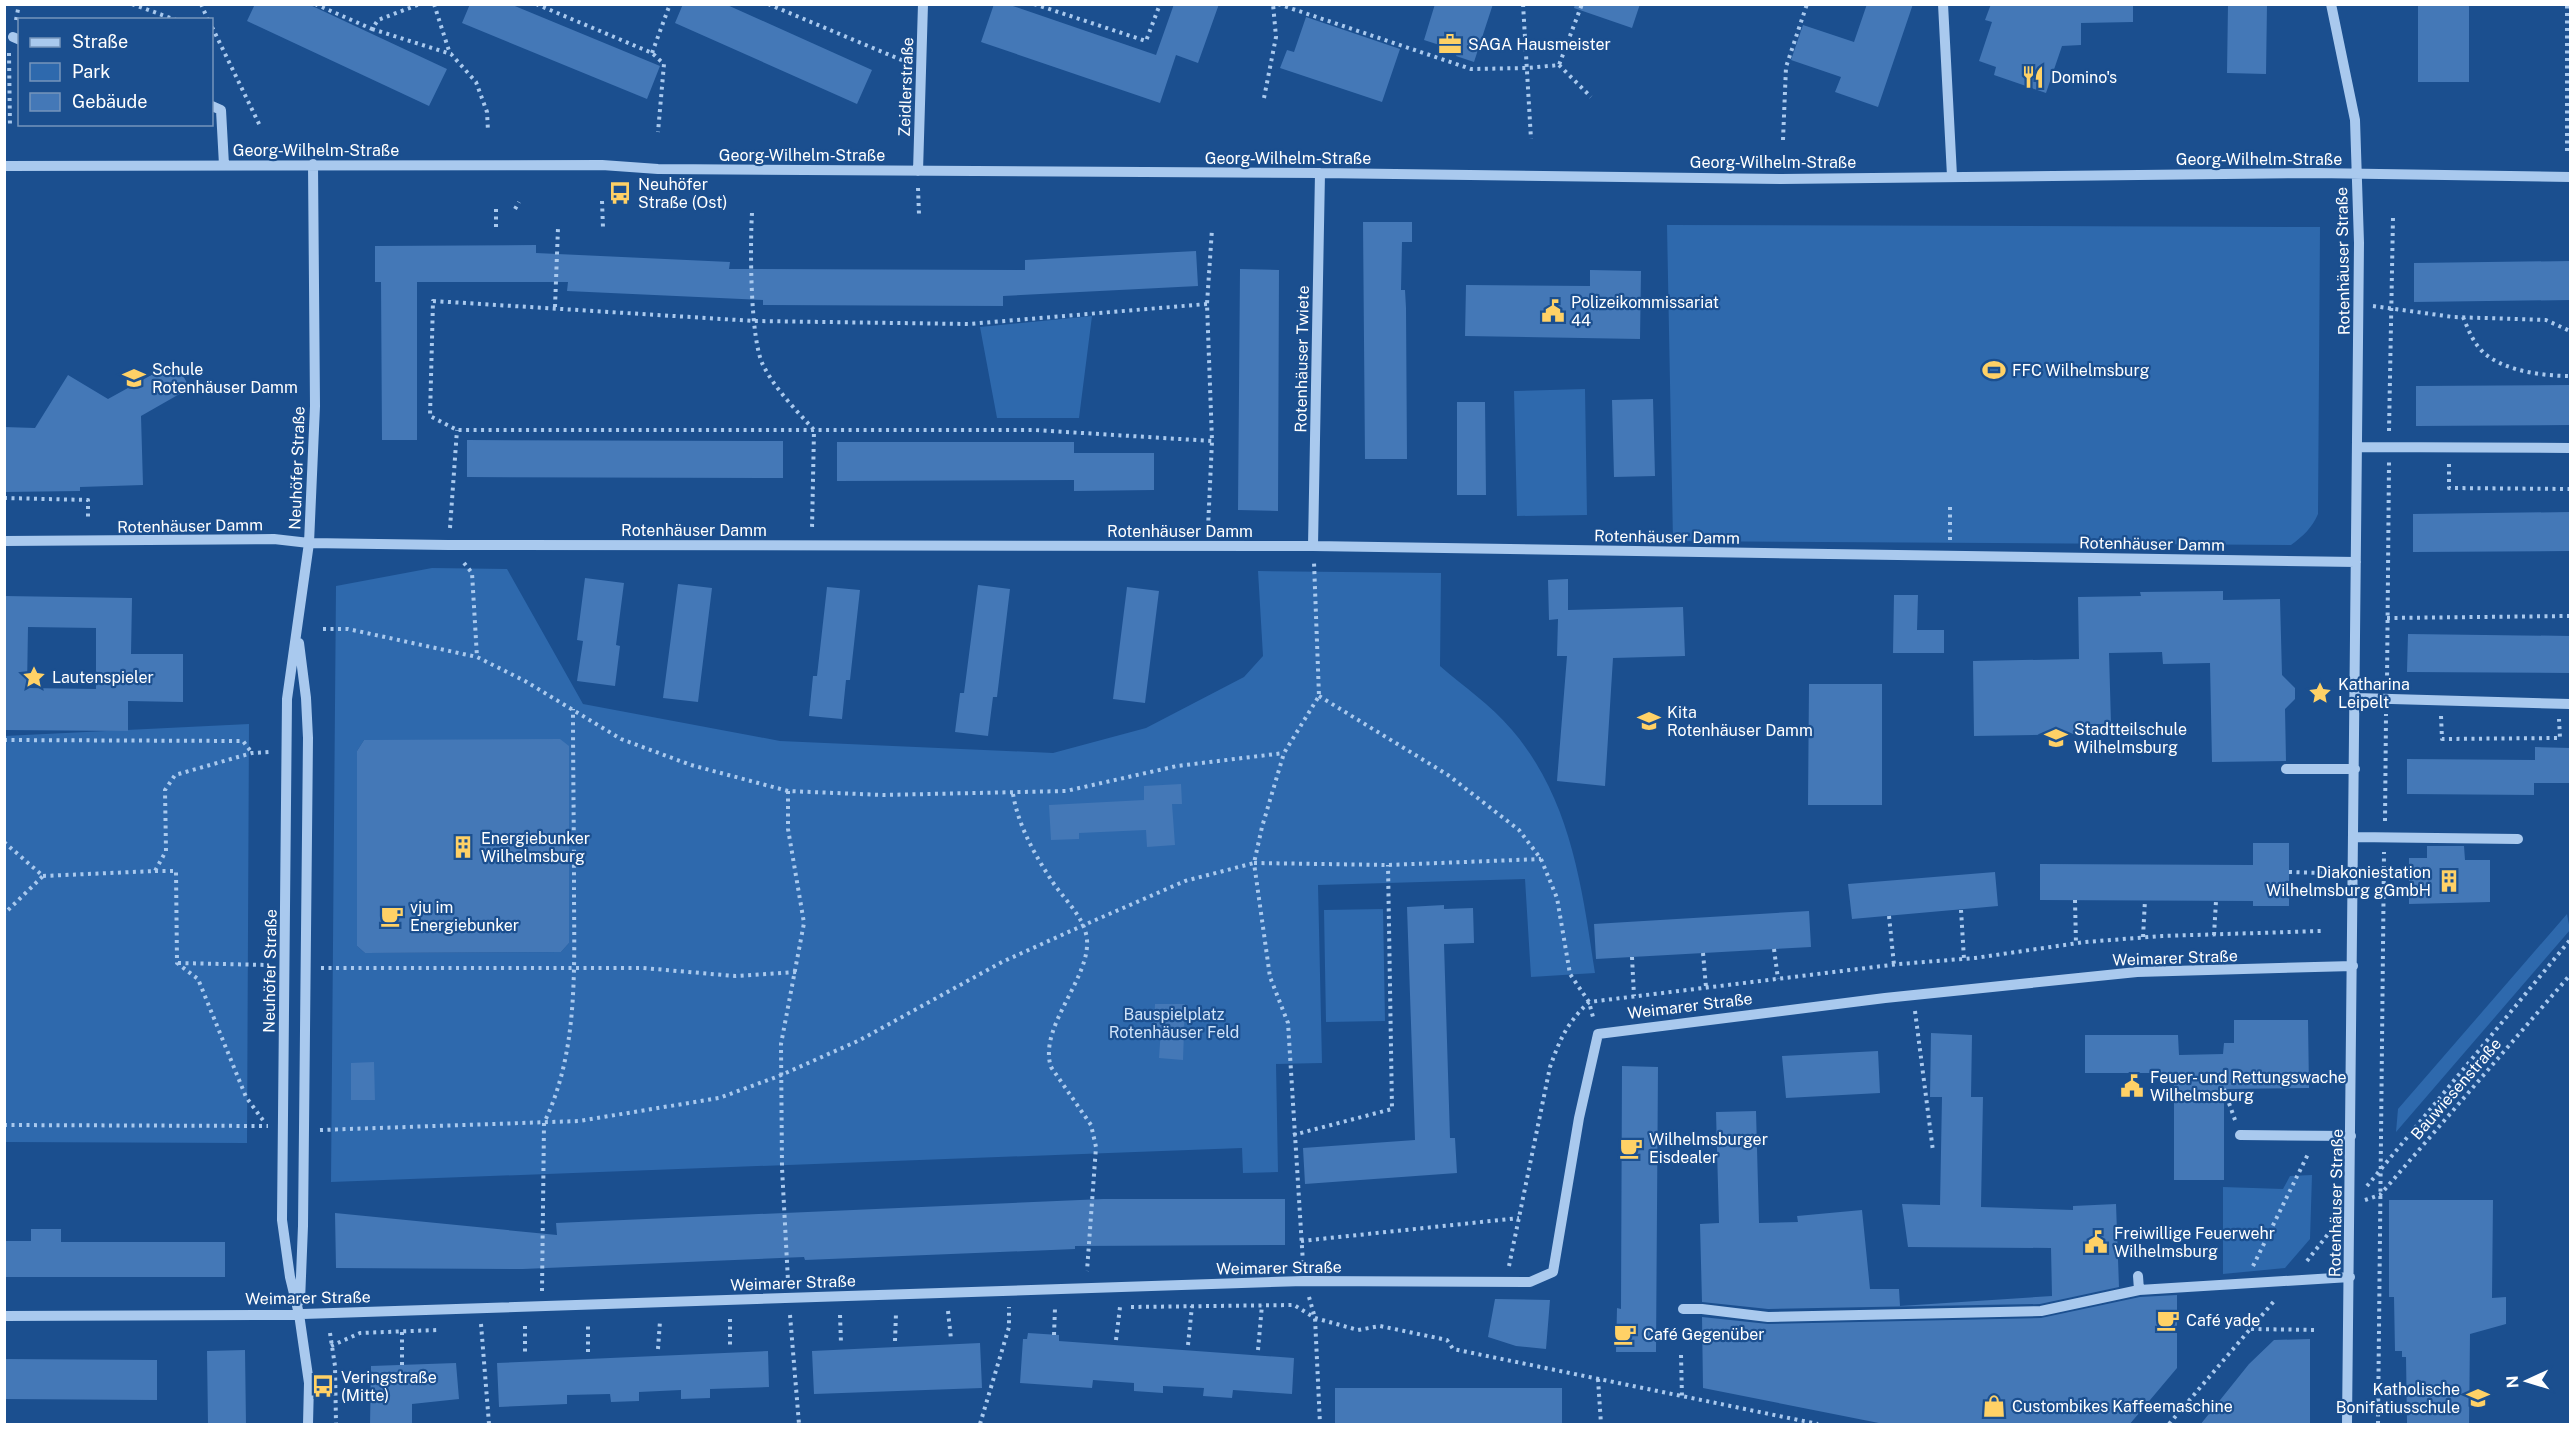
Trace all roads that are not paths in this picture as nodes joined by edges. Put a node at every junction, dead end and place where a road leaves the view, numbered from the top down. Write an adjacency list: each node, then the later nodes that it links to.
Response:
1 (923, 4): 8 (street, Zeidlerstraße)
2 (1943, 4): 11 (street)
3 (2331, 4): 10 (street, Rotenhäuser Straße)
4 (213, 106): 6 (street)
5 (313, 164): 6 (street, Georg-Wilhelm-Straße); 8 (street, Georg-Wilhelm-Straße); 16 (street, Neuhöfer Straße)
6 (224, 165): 7 (street, Georg-Wilhelm-Straße)
7 (4, 166)
8 (918, 171): 9 (street, Georg-Wilhelm-Straße)
9 (1320, 172): 11 (street, Georg-Wilhelm-Straße); 17 (street, Rotenhäuser Twiete)
10 (2358, 173): 11 (street, Georg-Wilhelm-Straße); 12 (street, Georg-Wilhelm-Straße); 13 (street, Rotenhäuser Straße)
11 (1952, 176)
12 (2571, 177)
13 (2359, 447): 14 (street); 18 (street, Rotenhäuser Straße)
14 (2571, 448)
15 (4, 541): 16 (street, Rotenhäuser Damm)
16 (309, 543): 17 (street, Rotenhäuser Damm); 19 (street, Neuhöfer Straße)
17 (1313, 546): 18 (street, Rotenhäuser Damm)
18 (2356, 562): 20 (street, Rotenhäuser Straße)
19 (297, 628): 33 (street, Neuhöfer Straße); 33 (street, Neuhöfer Straße)
20 (2356, 698): 21 (street); 23 (street, Rotenhäuser Straße)
21 (2565, 704)
22 (2286, 769): 23 (street)
23 (2355, 769): 24 (street, Rotenhäuser Straße)
24 (2354, 837): 25 (street); 26 (street, Rotenhäuser Straße)
25 (2518, 839)
26 (2353, 966): 28 (street, Rotenhäuser Straße); 33 (street, Weimarer Straße)
27 (2240, 1135): 28 (street)
28 (2351, 1136): 30 (street, Rotenhäuser Straße)
29 (2138, 1276): 31 (street)
30 (2350, 1277): 31 (street); 36 (street, Rotenhäuser Straße)
31 (2139, 1290): 32 (street)
32 (1683, 1309)
33 (299, 1314): 34 (street, Weimarer Straße); 35 (street, Neuhöfer Straße)
34 (4, 1316)
35 (309, 1425)
36 (2347, 1425)

